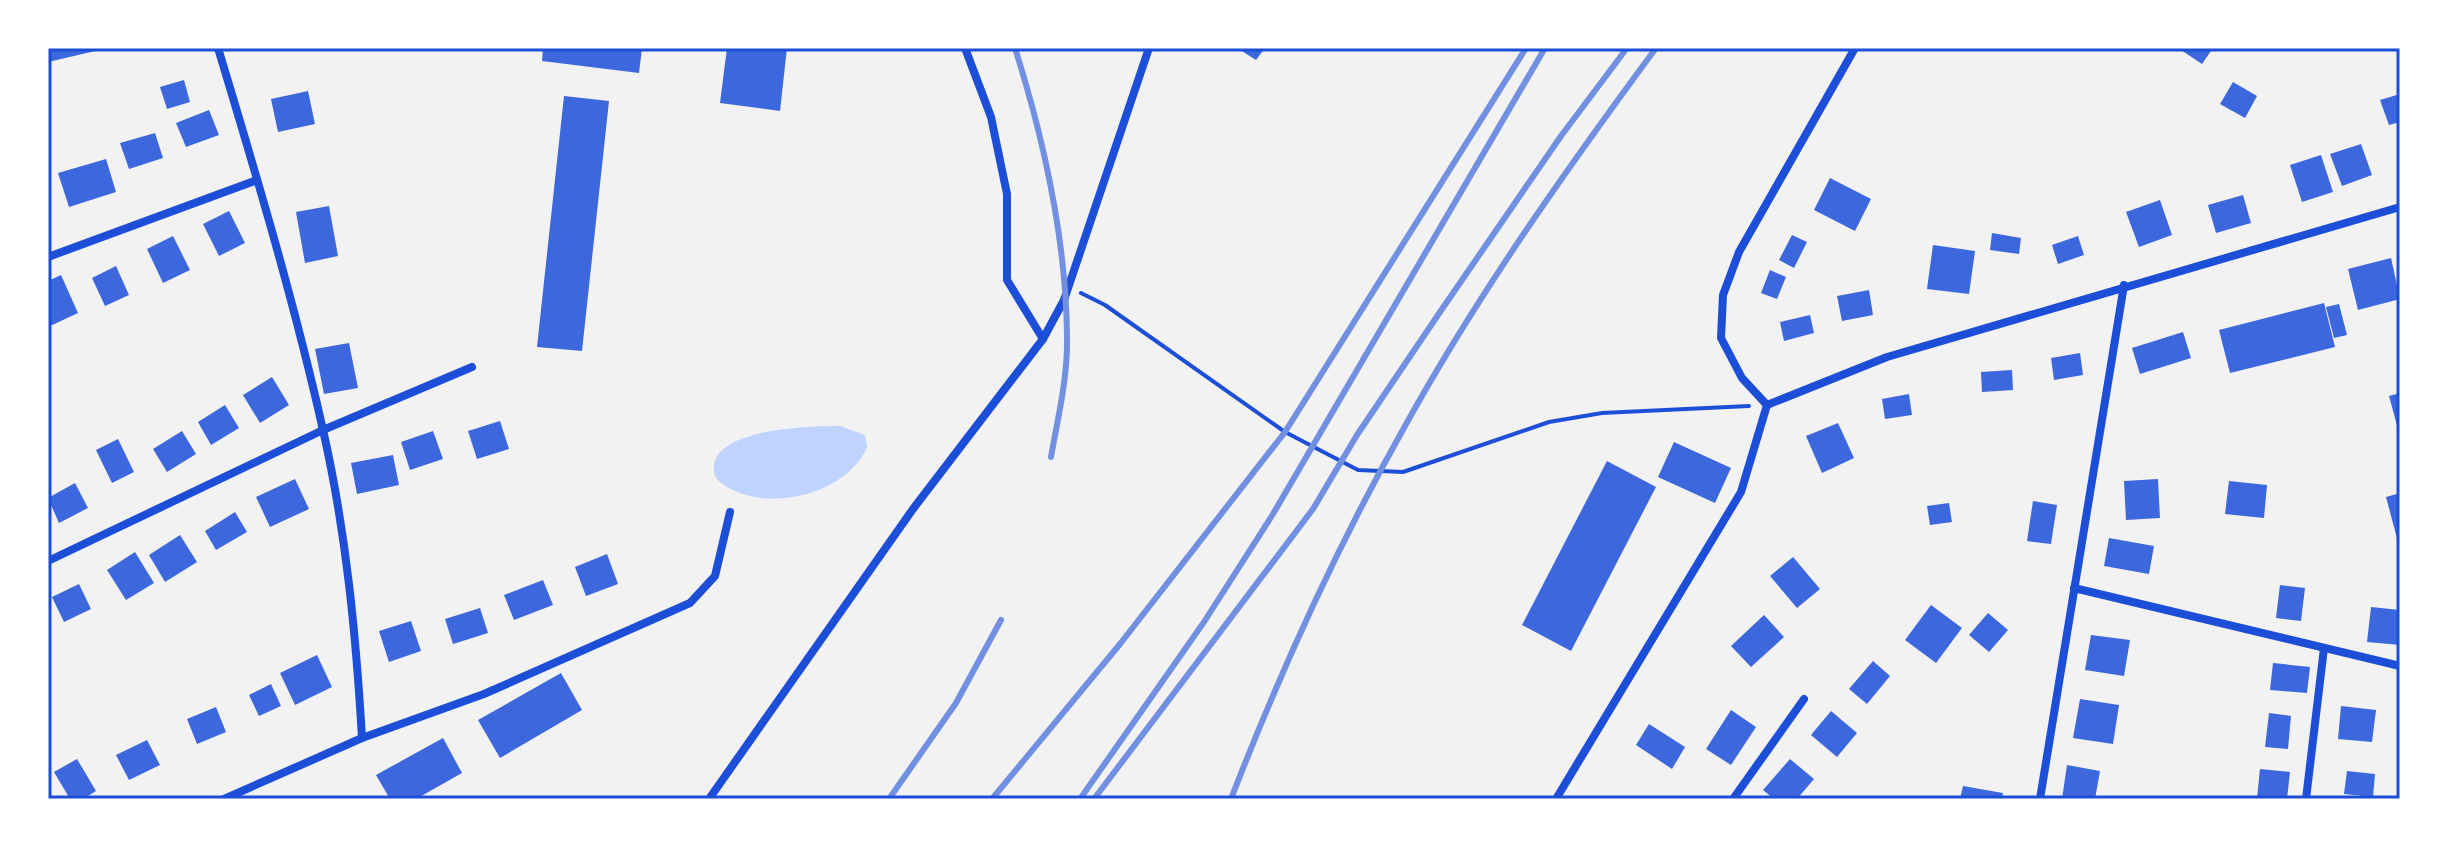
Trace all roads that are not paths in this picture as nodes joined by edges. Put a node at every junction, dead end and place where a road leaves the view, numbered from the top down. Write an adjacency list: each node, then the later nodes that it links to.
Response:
1 (218, 48): 5 (street)
2 (965, 48): 9 (street)
3 (1149, 48): 9 (street)
4 (1855, 48): 11 (street)
5 (257, 180): 7 (street); 12 (street)
6 (2400, 207): 8 (street)
7 (48, 257)
8 (2124, 285): 11 (street); 15 (street)
9 (1043, 339): 21 (street)
10 (472, 367): 12 (street)
11 (1767, 405): 22 (street)
12 (323, 430): 14 (street); 19 (street)
13 (730, 512): 19 (street)
14 (48, 561)
15 (2074, 588): 16 (street); 24 (street)
16 (2324, 648): 17 (street); 25 (street)
17 (2400, 666)
18 (1804, 699): 23 (street)
19 (362, 738): 20 (street)
20 (224, 799)
21 (709, 799)
22 (1556, 799)
23 (1733, 799)
24 (2040, 799)
25 (2306, 799)

